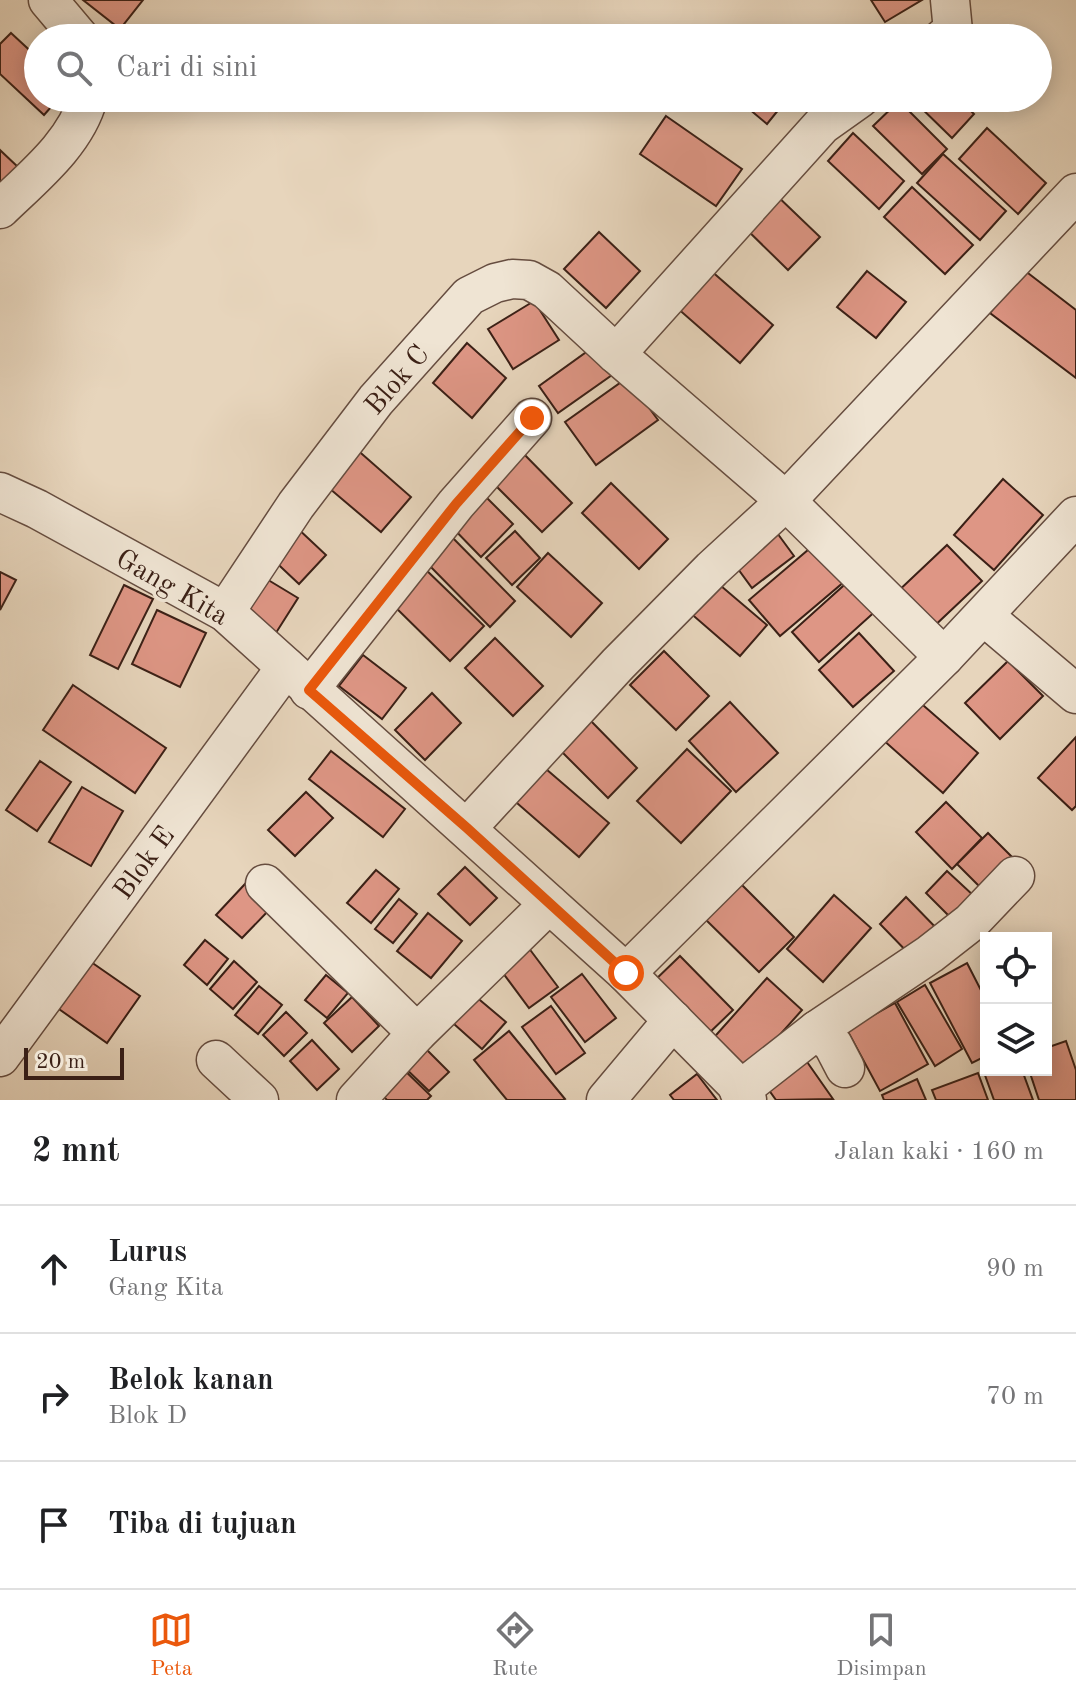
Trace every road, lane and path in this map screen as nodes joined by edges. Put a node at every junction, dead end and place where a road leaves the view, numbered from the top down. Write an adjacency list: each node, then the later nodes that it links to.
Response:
1 (48, 0): 3 (street)
2 (950, 0): 4 (street)
3 (68, 24)
4 (952, 24)
5 (84, 112): 8 (street)
6 (840, 112): 9 (street)
7 (1076, 193): 12 (street)
8 (0, 209)
9 (616, 354): 12 (street); 14 (street, Blok C)
10 (532, 418): 17 (street, Blok E)
11 (0, 492): 14 (street, Gang Kita)
12 (786, 501): 16 (street); 19 (street)
13 (1076, 516): 15 (street)
14 (225, 612): 17 (street, Gang Kita)
15 (984, 616): 16 (street); 18 (street)
16 (944, 657): 23 (street)
17 (298, 678): 19 (street, Gang Kita); 27 (street, Blok E)
18 (1076, 694)
19 (467, 828): 22 (street, Gang Kita)
20 (1015, 876): 25 (street)
21 (265, 884): 26 (street)
22 (549, 904): 23 (street, Gang Kita); 26 (street)
23 (626, 973): 24 (street, Gang Kita)
24 (673, 1020): 30 (street, Gang Kita); 33 (street)
25 (817, 1030): 29 (street); 30 (street)
26 (417, 1033): 32 (street)
27 (0, 1057)
28 (216, 1060): 31 (street)
29 (845, 1068)
30 (743, 1096)
31 (259, 1100)
32 (356, 1100)
33 (606, 1100)

